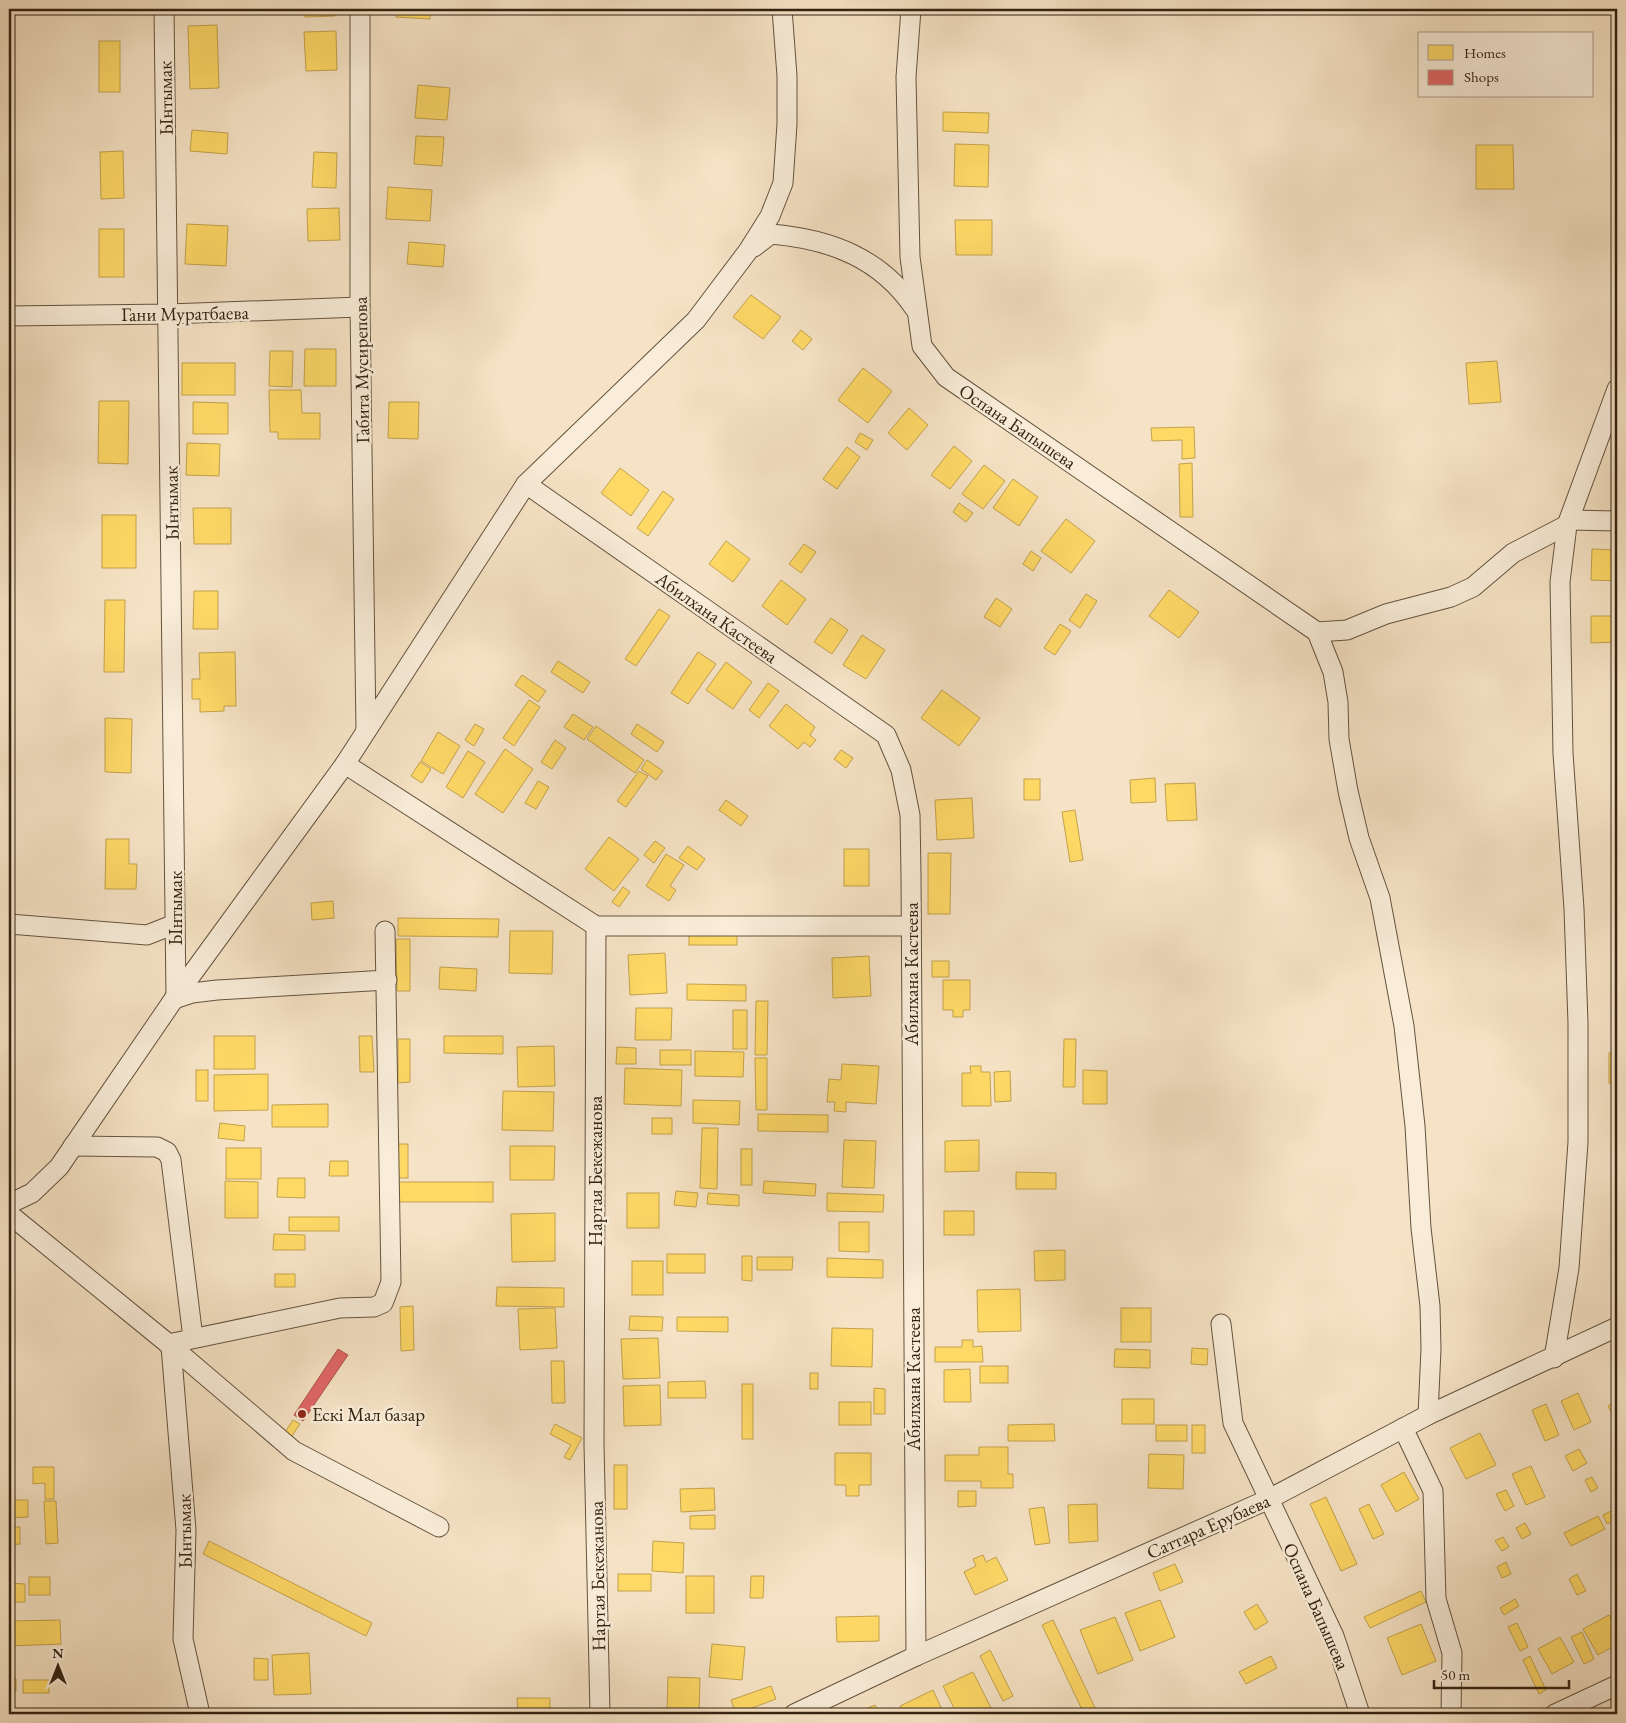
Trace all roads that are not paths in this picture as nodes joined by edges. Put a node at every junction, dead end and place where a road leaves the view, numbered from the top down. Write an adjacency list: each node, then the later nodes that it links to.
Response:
1 (164, 9): 8 (street, Ынтымак)
2 (360, 9): 6 (street, Габита Мусирепова)
3 (782, 9): 5 (street)
4 (910, 9): 7 (street)
5 (748, 252): 7 (street, Оспана Бапышева); 11 (street)
6 (360, 308): 8 (street, Гани Муратбаева); 15 (street, Габита Мусирепова)
7 (916, 310): 14 (street, Оспана Бапышева)
8 (169, 314): 9 (street, Гани Муратбаева); 18 (street, Ынтымак)
9 (9, 316)
10 (1617, 389): 13 (street)
11 (526, 484): 15 (street); 20 (street, Абилхана Кастеева)
12 (1617, 520): 13 (street)
13 (1568, 522): 14 (street); 31 (street)
14 (1317, 632): 32 (street)
15 (366, 731): 16 (street)
16 (346, 764): 19 (street); 23 (street)
17 (9, 924): 18 (street)
18 (175, 924): 23 (street, Ынтымак)
19 (596, 926): 20 (street); 39 (street, Нартая Бекежанова)
20 (911, 926): 36 (street, Абилхана Кастеева)
21 (385, 931): 22 (street)
22 (387, 980): 23 (street); 29 (street)
23 (175, 998): 24 (street)
24 (73, 1146): 25 (street); 29 (street)
25 (9, 1204)
26 (9, 1214): 30 (street)
27 (1221, 1324): 34 (street, Оспана Бапышева)
28 (1617, 1327): 31 (street, Саттара Ерубаева)
29 (193, 1338): 30 (street)
30 (170, 1345): 35 (street); 38 (street, Ынтымак)
31 (1554, 1358): 32 (street, Саттара Ерубаева)
32 (1428, 1415): 33 (street, Саттара Ерубаева)
33 (1404, 1428): 34 (street, Саттара Ерубаева); 42 (street)
34 (1269, 1499): 36 (street, Саттара Ерубаева); 41 (street, Оспана Бапышева)
35 (439, 1527)
36 (916, 1656): 40 (street, Саттара Ерубаева)
37 (1617, 1685): 43 (street)
38 (200, 1714)
39 (600, 1714)
40 (794, 1714)
41 (1360, 1714)
42 (1451, 1714)
43 (1556, 1714)

